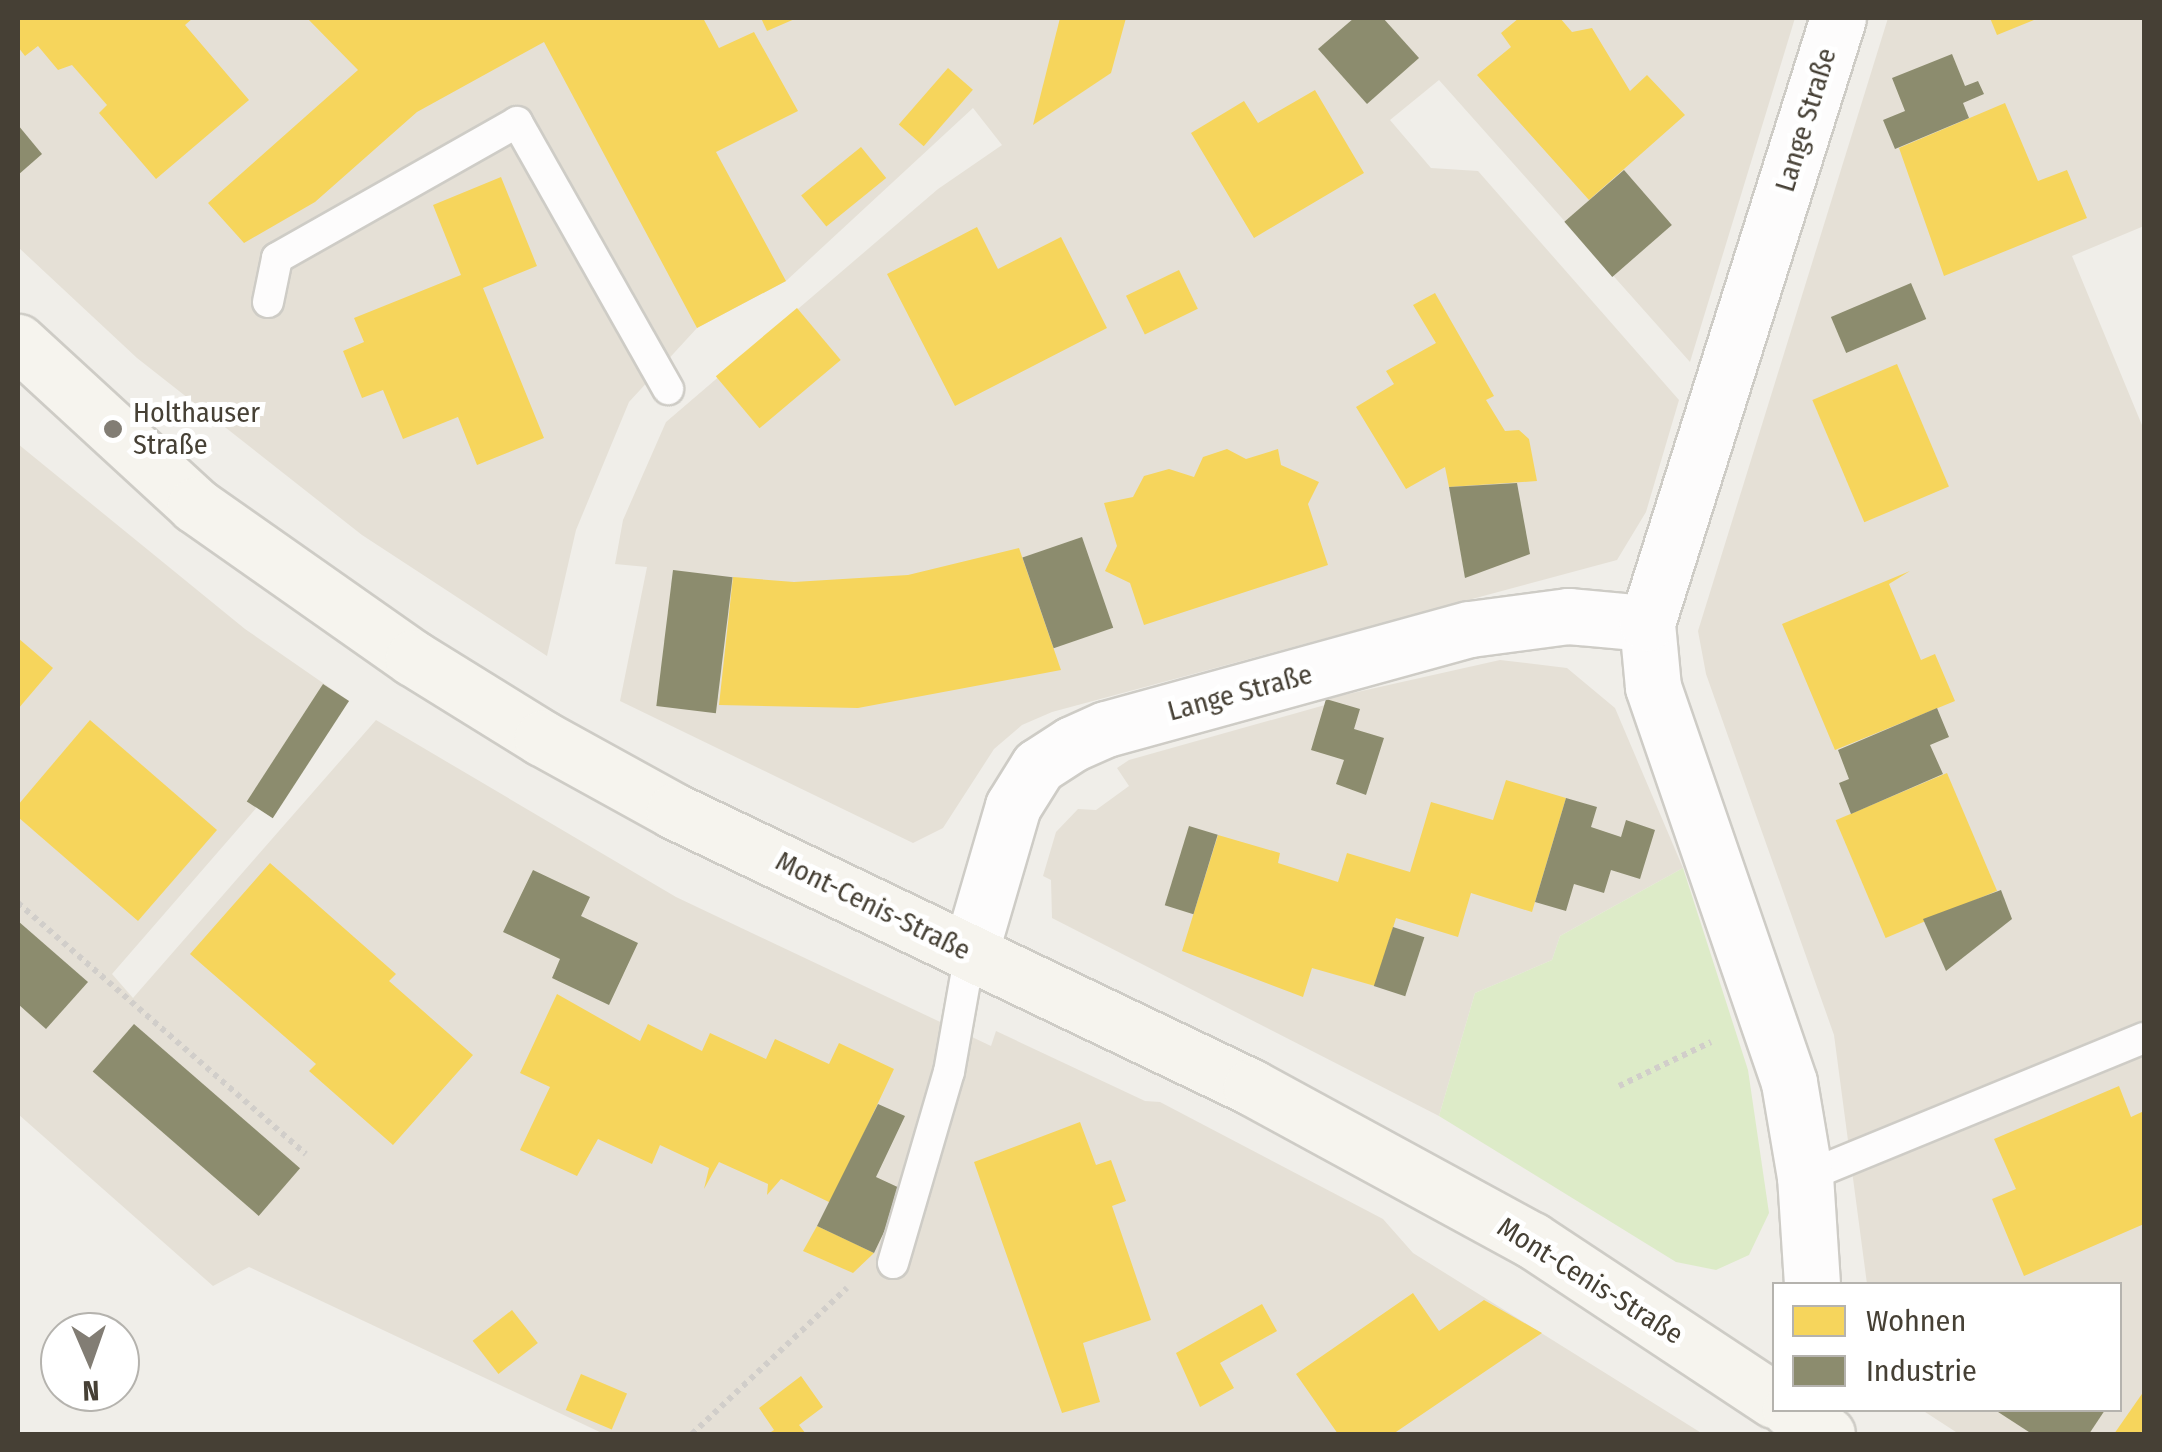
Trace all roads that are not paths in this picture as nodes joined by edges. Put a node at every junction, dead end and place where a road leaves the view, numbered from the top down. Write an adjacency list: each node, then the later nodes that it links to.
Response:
1 (1838, 18): 5 (street, Lange Straße)
2 (268, 302): 4 (lane)
3 (18, 342): 6 (main road, Mont-Cenis-Straße)
4 (668, 390)
5 (1646, 623): 6 (street, Lange Straße); 8 (street, Lange Straße)
6 (970, 953): 9 (lane); 11 (main road, Mont-Cenis-Straße)
7 (2144, 1038): 8 (lane)
8 (1805, 1177): 10 (street, Lange Straße)
9 (893, 1263)
10 (1812, 1282)
11 (1772, 1399)

